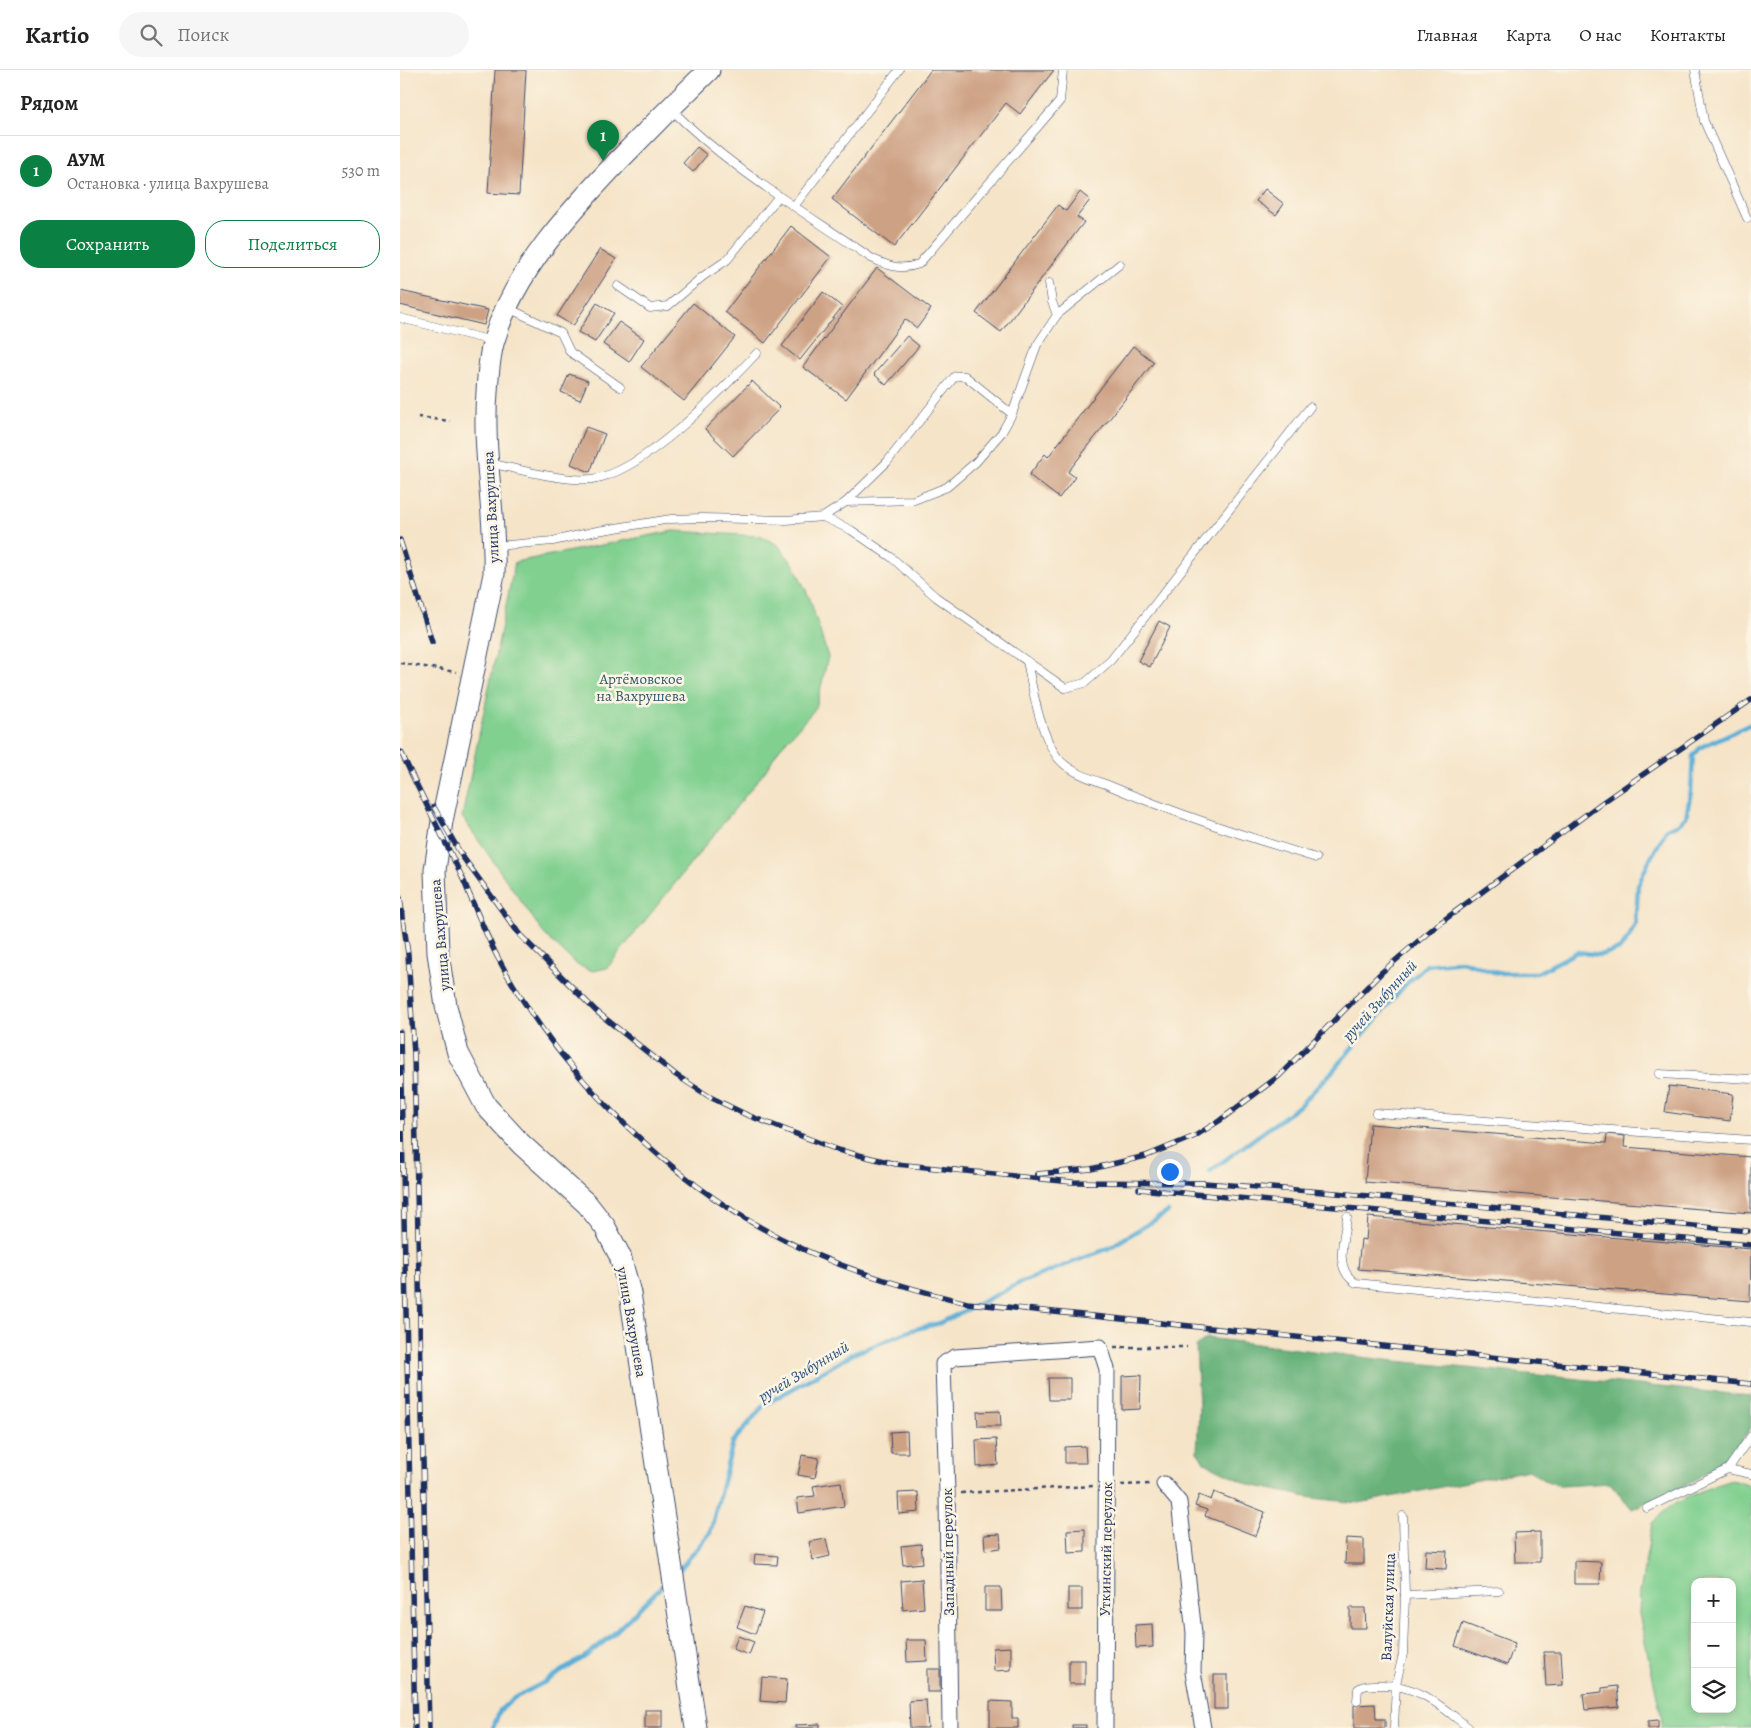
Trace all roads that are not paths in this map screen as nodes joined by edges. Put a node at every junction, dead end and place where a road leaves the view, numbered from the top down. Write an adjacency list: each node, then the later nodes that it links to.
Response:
1 (709, 70): 5 (main road, улица Вахрушева)
2 (899, 70): 7 (lane)
3 (1063, 70): 7 (lane)
4 (1695, 70): 8 (lane)
5 (670, 107): 6 (lane); 12 (main road, улица Вахрушева)
6 (779, 196): 7 (lane); 11 (lane)
7 (795, 205)
8 (1748, 218)
9 (1120, 264): 13 (lane)
10 (1049, 283): 13 (lane)
11 (618, 286)
12 (506, 308): 15 (main road, улица Вахрушева); 17 (lane)
13 (1057, 315): 19 (lane)
14 (400, 318): 15 (lane)
15 (493, 341): 20 (main road, улица Вахрушева)
16 (758, 354): 20 (lane)
17 (620, 387)
18 (1310, 407): 24 (lane)
19 (1012, 414): 21 (lane); 21 (lane)
20 (488, 463): 23 (main road, улица Вахрушева)
21 (846, 502): 22 (lane)
22 (823, 517): 23 (lane); 24 (lane)
23 (495, 546): 43 (main road, улица Вахрушева)
24 (1027, 661): 25 (lane)
25 (1316, 858)
26 (1659, 1074): 27 (lane)
27 (1751, 1079)
28 (1376, 1113): 29 (lane)
29 (1751, 1140)
30 (1347, 1217): 31 (lane)
31 (1751, 1322)
32 (942, 1376): 44 (street, Западный переулок); 45 (street, Уткинский переулок)
33 (1751, 1436): 34 (lane)
34 (1728, 1469): 35 (lane); 37 (lane)
35 (1751, 1474)
36 (1164, 1484): 46 (street)
37 (1647, 1508)
38 (1403, 1516): 40 (lane, Валуйская улица)
39 (1499, 1591): 40 (lane)
40 (1405, 1595): 41 (lane, Валуйская улица)
41 (1396, 1684): 42 (lane); 47 (lane, Валуйская улица); 48 (lane)
42 (1357, 1701)
43 (696, 1728)
44 (950, 1728)
45 (1105, 1728)
46 (1203, 1728)
47 (1394, 1728)
48 (1469, 1728)

